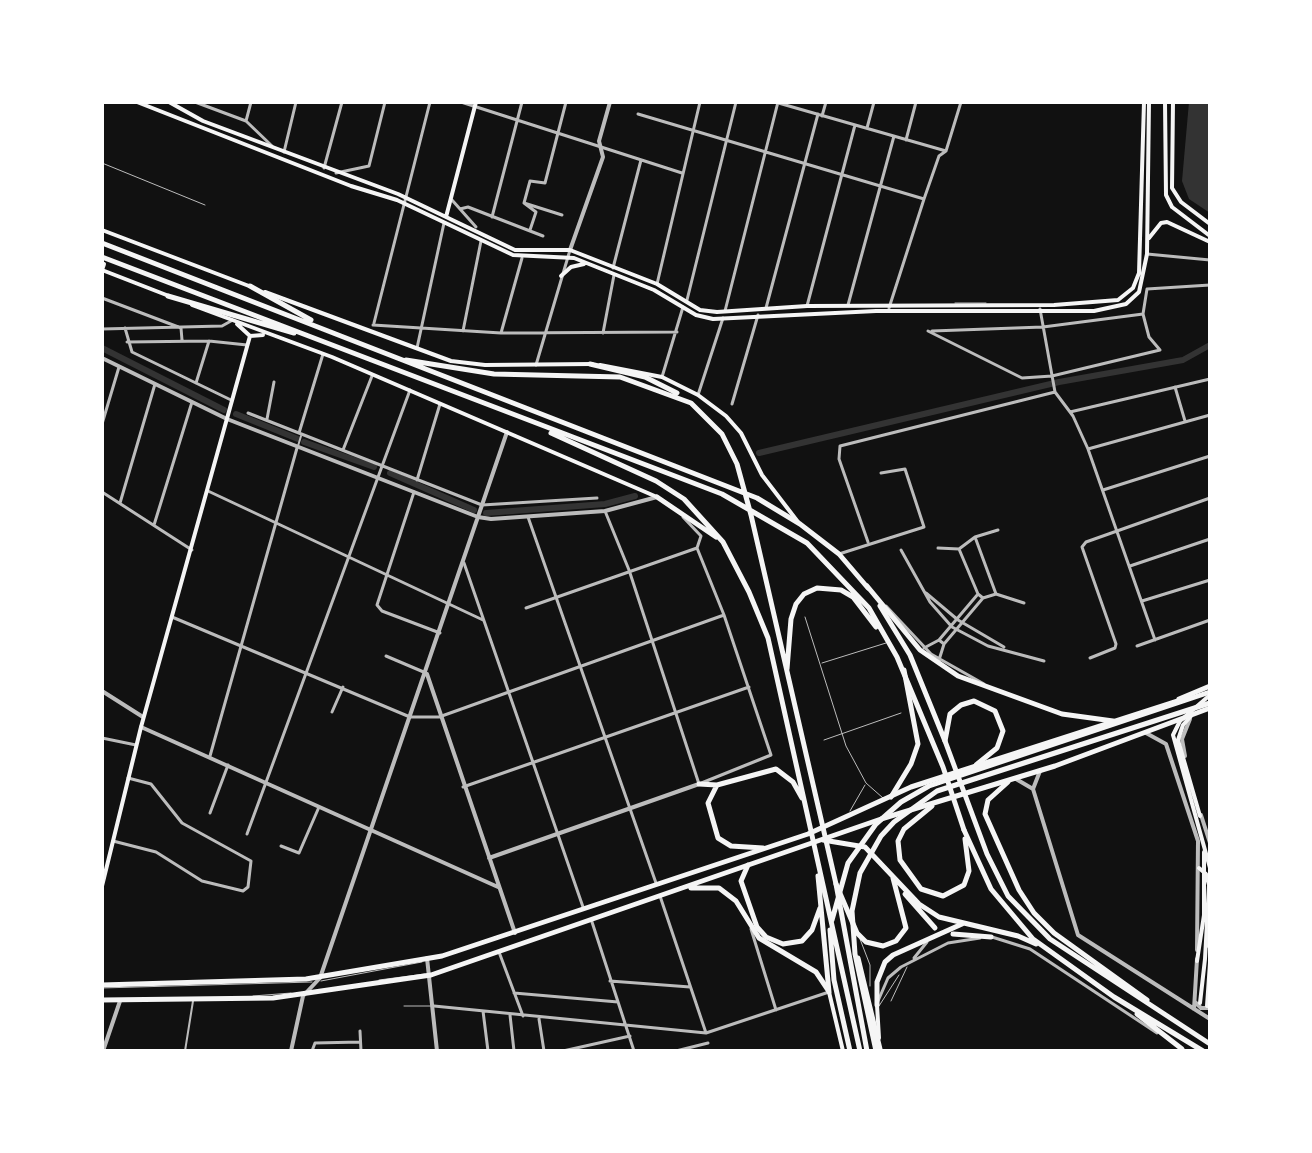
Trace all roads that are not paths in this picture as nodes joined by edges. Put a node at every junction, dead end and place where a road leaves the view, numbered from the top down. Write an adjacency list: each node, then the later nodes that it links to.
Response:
1 (137, 102): 51 (main road)
2 (169, 102): 37 (main road)
3 (195, 102): 23 (street)
4 (251, 102): 27 (street)
5 (296, 102): 39 (street)
6 (342, 102): 44 (street)
7 (385, 102): 45 (street)
8 (430, 102): 51 (street)
9 (461, 102): 24 (street)
10 (522, 102): 28 (street)
11 (566, 102): 32 (street)
12 (610, 102): 36 (street)
13 (700, 102): 31 (street)
14 (736, 102): 35 (street)
15 (777, 102): 26 (street); 40 (street)
16 (826, 102): 26 (street)
17 (874, 102): 30 (street)
18 (916, 102): 34 (street)
19 (961, 102): 38 (street)
20 (1147, 102): 66 (main road); 90 (main road)
21 (1165, 102): 65 (main road)
22 (1173, 102): 58 (main road)
23 (206, 104): 27 (street)
24 (475, 104): 28 (street); 49 (main road)
25 (638, 114): 31 (street)
26 (820, 115): 29 (street); 43 (street)
27 (246, 121): 37 (street)
28 (517, 121): 32 (street); 56 (street)
29 (855, 125): 30 (street); 47 (street)
30 (867, 128): 33 (street)
31 (693, 130): 35 (street); 46 (street)
32 (557, 133): 36 (street); 52 (street)
33 (894, 136): 34 (street); 48 (street)
34 (906, 140): 38 (street)
35 (728, 141): 40 (street); 85 (street)
36 (602, 146): 41 (street); 69 (street)
37 (274, 149): 39 (main road)
38 (946, 151): 50 (street)
39 (284, 152): 44 (main road)
40 (765, 153): 43 (street); 91 (street)
41 (641, 160): 46 (street); 77 (street)
42 (102, 163): 53 (lane)
43 (803, 165): 47 (street); 89 (street)
44 (324, 168): 45 (main road)
45 (336, 173): 51 (main road)
46 (682, 173): 80 (street)
47 (841, 176): 48 (street); 88 (street)
48 (881, 188): 50 (street); 86 (street)
49 (451, 198): 54 (street); 57 (main road)
50 (924, 199): 87 (street)
51 (404, 201): 57 (main road); 101 (street)
52 (524, 203): 55 (street); 61 (street)
53 (205, 205)
54 (460, 209): 56 (street); 59 (street)
55 (562, 215)
56 (492, 217): 61 (street)
57 (445, 221): 64 (main road); 69 (main road); 103 (street)
58 (1210, 224)
59 (476, 227)
60 (102, 230): 62 (main road)
61 (530, 232): 63 (street)
62 (114, 235): 67 (main road); 82 (main road)
63 (543, 236)
64 (481, 239): 73 (main road); 104 (street)
65 (1210, 239): 66 (main road)
66 (1147, 240): 70 (main road)
67 (112, 241)
68 (102, 243): 97 (main road)
69 (570, 250): 72 (street); 77 (main road)
70 (1147, 254): 74 (street); 90 (main road)
71 (102, 257): 111 (main road)
72 (568, 257): 73 (main road); 75 (main road); 79 (street)
73 (522, 258): 106 (street)
74 (1210, 260)
75 (586, 264): 78 (main road); 79 (main road)
76 (103, 267): 83 (main road)
77 (613, 268): 80 (main road)
78 (614, 275): 85 (main road); 108 (street)
79 (561, 276): 107 (street)
80 (657, 284): 85 (main road)
81 (1210, 285): 93 (street)
82 (250, 286): 97 (main road); 101 (main road)
83 (168, 296): 96 (main road); 111 (main road)
84 (102, 298): 100 (street)
85 (685, 305): 91 (main road); 95 (main road); 105 (street)
86 (848, 305): 87 (main road); 88 (main road)
87 (889, 305): 90 (main road); 92 (street)
88 (807, 306): 89 (main road)
89 (765, 309): 91 (main road)
90 (1040, 309): 92 (main road); 98 (street)
91 (725, 311)
92 (888, 311): 94 (main road)
93 (1143, 314): 98 (street); 125 (street)
94 (758, 315): 95 (main road); 138 (street)
95 (723, 318): 133 (street)
96 (234, 322): 100 (street); 109 (main road); 110 (main road)
97 (322, 327): 119 (main road)
98 (1043, 327): 125 (street); 125 (street)
99 (125, 328): 100 (street); 102 (street); 114 (street)
100 (181, 328): 112 (street)
101 (372, 328): 103 (street); 116 (main road)
102 (102, 329)
103 (421, 329): 104 (street); 116 (street)
104 (463, 331): 106 (street)
105 (677, 332): 108 (street); 124 (street)
106 (501, 333): 107 (street)
107 (544, 333): 108 (street); 121 (street)
108 (603, 333)
109 (265, 334): 110 (main road); 117 (main road)
110 (250, 336): 115 (main road)
111 (318, 339): 146 (main road)
112 (182, 341): 113 (street); 114 (street)
113 (209, 341): 115 (street); 128 (street)
114 (127, 342): 128 (street)
115 (248, 345): 134 (main road)
116 (417, 348): 121 (main road)
117 (323, 354): 123 (main road); 148 (street)
118 (102, 358): 122 (street)
119 (393, 358): 136 (main road); 170 (main road)
120 (590, 364): 121 (main road); 124 (main road); 136 (main road)
121 (536, 365)
122 (119, 367): 129 (street); 145 (street)
123 (373, 375): 131 (main road); 151 (street)
124 (662, 377): 133 (main road)
125 (1052, 378): 132 (street)
126 (1210, 379): 130 (street)
127 (274, 382): 143 (street)
128 (196, 383): 134 (street)
129 (155, 384): 135 (street); 164 (street)
130 (1175, 387): 139 (street); 144 (street)
131 (410, 390): 137 (main road); 153 (street)
132 (1055, 390): 139 (street); 177 (street)
133 (698, 395): 170 (main road)
134 (232, 401): 142 (main road)
135 (192, 402): 142 (street); 171 (street)
136 (691, 403): 228 (main road)
137 (440, 404): 147 (main road); 156 (street)
138 (732, 404)
139 (1070, 412): 150 (street)
140 (248, 413): 143 (street)
141 (1210, 415): 144 (street)
142 (227, 419): 149 (street); 158 (main road)
143 (267, 419): 148 (street)
144 (1185, 421): 150 (street)
145 (102, 424)
146 (536, 425): 176 (main road); 219 (main road)
147 (507, 431): 161 (main road); 165 (street)
148 (299, 435): 149 (street); 151 (street)
149 (297, 446): 155 (street); 169 (street)
150 (1088, 449): 157 (street)
151 (343, 450): 153 (street)
152 (1210, 456): 157 (street)
153 (382, 466): 155 (street); 156 (street)
154 (881, 473): 177 (street)
155 (377, 479): 160 (street); 184 (street)
156 (417, 480): 165 (street)
157 (1102, 490): 173 (street)
158 (208, 491): 169 (street); 181 (main road)
159 (102, 492): 164 (street)
160 (414, 492): 167 (street); 188 (street)
161 (657, 497): 166 (street); 176 (main road); 178 (street)
162 (597, 498): 165 (street)
163 (1210, 498): 173 (street)
164 (120, 503): 171 (street)
165 (482, 505): 167 (street)
166 (605, 511): 168 (street); 187 (street)
167 (478, 517): 168 (street); 185 (street)
168 (528, 517): 194 (street)
169 (275, 524): 184 (street); 213 (street)
170 (800, 524): 183 (main road)
171 (154, 525): 181 (street)
172 (998, 530): 174 (street)
173 (1116, 532): 186 (street); 220 (street)
174 (975, 537): 180 (street); 193 (street)
175 (1210, 539): 186 (street)
176 (723, 542): 269 (main road)
177 (868, 542): 183 (street)
178 (697, 548): 187 (street); 201 (street)
179 (938, 548): 180 (street)
180 (959, 549): 192 (street)
181 (192, 550): 202 (main road)
182 (901, 550): 191 (street)
183 (839, 554): 190 (main road)
184 (348, 557): 188 (street); 225 (street)
185 (464, 563): 197 (street); 204 (street)
186 (1129, 567): 196 (street)
187 (629, 570): 194 (street); 211 (street)
188 (387, 574): 197 (street); 208 (street)
189 (1210, 580): 196 (street)
190 (867, 586): 199 (main road); 252 (main road)
191 (926, 593): 206 (street); 207 (street)
192 (978, 594): 195 (street); 206 (street)
193 (996, 594): 195 (street); 198 (street)
194 (555, 597): 200 (street); 224 (street)
195 (983, 598): 206 (street)
196 (1142, 601): 210 (street)
197 (449, 603): 204 (street); 208 (street)
198 (1024, 603)
199 (886, 606): 216 (street); 234 (main road)
200 (526, 608)
201 (724, 615): 211 (street); 231 (street)
202 (172, 617): 213 (street); 242 (main road)
203 (805, 617): 223 (lane)
204 (483, 620): 233 (street)
205 (1210, 620): 210 (street)
206 (960, 622): 207 (street); 217 (street)
207 (954, 628): 209 (street); 214 (street); 217 (street)
208 (440, 633): 227 (street)
209 (939, 640): 214 (street); 216 (street)
210 (1155, 640): 215 (street)
211 (653, 641): 224 (street); 240 (street)
212 (886, 643): 219 (main road); 223 (lane); 228 (main road)
213 (242, 644): 225 (street); 254 (street)
214 (944, 644): 221 (street)
215 (1137, 646)
216 (924, 648): 221 (street)
217 (1007, 649): 222 (street)
218 (386, 656): 227 (street)
219 (897, 657): 226 (main road)
220 (1090, 658)
221 (939, 660): 234 (street)
222 (1044, 661)
223 (820, 664): 248 (lane)
224 (580, 668): 233 (street); 250 (street)
225 (305, 670): 230 (street); 261 (street)
226 (904, 670): 268 (main road); 276 (main road)
227 (426, 673): 243 (street); 244 (street)
228 (787, 674): 297 (main road)
229 (1210, 686): 237 (main road)
230 (343, 687): 238 (street); 243 (street)
231 (749, 687): 240 (street); 264 (street)
232 (102, 691): 242 (street)
233 (509, 693): 244 (street); 255 (street)
234 (997, 693): 246 (main road)
235 (1198, 696): 236 (main road); 237 (main road); 246 (main road)
236 (1210, 700): 241 (main road); 246 (main road); 280 (main road); 284 (main road)
237 (1175, 701): 246 (main road)
238 (332, 712)
239 (901, 713): 248 (lane)
240 (675, 714): 250 (street); 264 (street)
241 (1194, 714): 247 (main road); 280 (street)
242 (143, 717): 245 (main road)
243 (410, 717): 244 (street); 275 (street)
244 (439, 717): 266 (street)
245 (141, 727): 253 (main road); 254 (street)
246 (1113, 727): 257 (main road); 358 (main road); 374 (main road)
247 (1143, 733): 258 (main road); 287 (street)
248 (842, 734): 251 (lane); 263 (lane)
249 (102, 738): 253 (street)
250 (606, 738): 255 (street); 272 (street)
251 (824, 740)
252 (945, 741): 257 (main road); 348 (main road)
253 (136, 745): 259 (main road)
254 (209, 756): 256 (street)
255 (534, 763): 266 (street); 278 (street)
256 (228, 765): 261 (street); 273 (street)
257 (976, 765): 268 (main road)
258 (1040, 771): 260 (main road); 267 (street)
259 (128, 778): 281 (main road); 281 (street)
260 (1016, 779): 262 (main road); 267 (street)
261 (265, 781): 271 (street); 277 (street)
262 (1008, 782): 270 (main road); 348 (main road)
263 (866, 783): 268 (lane); 274 (lane)
264 (699, 784): 265 (main road); 272 (street)
265 (717, 785): 269 (main road); 283 (main road)
266 (463, 787): 289 (street)
267 (1033, 789): 342 (street)
268 (888, 798): 274 (main road)
269 (805, 803): 292 (main road)
270 (932, 806): 276 (main road); 279 (main road)
271 (319, 807): 275 (street); 282 (street)
272 (630, 809): 278 (street); 296 (street)
273 (210, 813)
274 (842, 820): 283 (main road)
275 (370, 830): 299 (street); 322 (street)
276 (964, 830): 315 (main road)
277 (247, 834)
278 (559, 834): 289 (street); 303 (street)
279 (823, 840): 291 (main road); 295 (main road)
280 (1207, 840): 287 (street); 294 (main road); 304 (main road)
281 (113, 841): 286 (main road)
282 (281, 846)
283 (763, 848): 296 (main road)
284 (1210, 849)
285 (103, 850): 286 (street); 288 (street)
286 (111, 852): 290 (main road)
287 (1199, 856): 293 (street)
288 (102, 858): 290 (street)
289 (489, 858): 299 (street)
290 (109, 859): 298 (main road)
291 (748, 865): 300 (main road); 302 (main road)
292 (818, 867): 302 (main road); 375 (main road)
293 (1199, 868): 317 (street); 318 (main road)
294 (1210, 868)
295 (893, 877): 307 (main road); 309 (main road); 311 (main road)
296 (656, 884): 303 (main road)
297 (836, 884): 306 (main road); 311 (main road)
298 (102, 886)
299 (498, 887): 310 (street)
300 (682, 888): 301 (main road); 308 (main road)
301 (660, 896): 305 (main road); 326 (street)
302 (820, 908): 327 (main road)
303 (584, 909): 310 (main road)
304 (1208, 917): 317 (main road); 318 (main road)
305 (591, 920): 314 (main road); 323 (street)
306 (842, 921): 358 (main road); 376 (main road)
307 (963, 924): 309 (main road); 315 (main road)
308 (751, 928): 327 (main road); 343 (street)
309 (934, 932): 319 (street); 341 (main road)
310 (515, 933): 316 (main road)
311 (857, 933): 324 (lane)
312 (953, 934): 313 (main road)
313 (991, 937): 319 (street); 359 (street)
314 (499, 952): 320 (main road); 328 (street)
315 (1051, 952): 330 (main road)
316 (427, 958): 320 (street); 322 (main road)
317 (1197, 961): 333 (street)
318 (1208, 961): 337 (main road); 340 (main road)
319 (910, 962): 335 (lane); 341 (street)
320 (431, 975): 329 (main road); 339 (street)
321 (899, 975): 341 (lane)
322 (318, 980): 325 (main road); 329 (street)
323 (610, 981): 326 (street); 336 (street)
324 (870, 986)
325 (102, 987)
326 (690, 987): 352 (street)
327 (829, 992): 343 (street); 373 (main road)
328 (514, 993): 336 (street); 346 (street)
329 (305, 994): 331 (lane); 332 (main road); 362 (street)
330 (1114, 997): 359 (main road); 377 (main road)
331 (102, 999): 334 (main road)
332 (193, 1000): 334 (main road); 361 (street)
333 (1193, 1000): 340 (street); 342 (street)
334 (120, 1001): 360 (street)
335 (891, 1001)
336 (618, 1002): 350 (street)
337 (1200, 1003)
338 (404, 1006): 339 (lane)
339 (434, 1006): 344 (street); 366 (street)
340 (1209, 1007)
341 (877, 1008): 358 (main road)
342 (1194, 1009): 349 (street)
343 (776, 1010): 352 (street)
344 (483, 1011): 345 (street); 367 (street)
345 (510, 1015): 346 (street); 368 (street)
346 (523, 1016): 347 (street)
347 (539, 1018): 350 (street); 369 (street)
348 (1169, 1018): 357 (main road)
349 (1210, 1019)
350 (628, 1028): 352 (street); 353 (street)
351 (360, 1031): 354 (street)
352 (706, 1033)
353 (630, 1036): 370 (street); 371 (street)
354 (360, 1042): 355 (street); 365 (street)
355 (331, 1043): 363 (street); 364 (street)
356 (708, 1043): 372 (street)
357 (1210, 1044)
358 (879, 1050)
359 (1183, 1050)
360 (103, 1051)
361 (185, 1051)
362 (291, 1051)
363 (312, 1051)
364 (332, 1051)
365 (361, 1051)
366 (437, 1051)
367 (488, 1051)
368 (514, 1051)
369 (544, 1051)
370 (563, 1051)
371 (634, 1051)
372 (676, 1051)
373 (843, 1051)
374 (850, 1051)
375 (860, 1051)
376 (867, 1051)
377 (1203, 1051)

